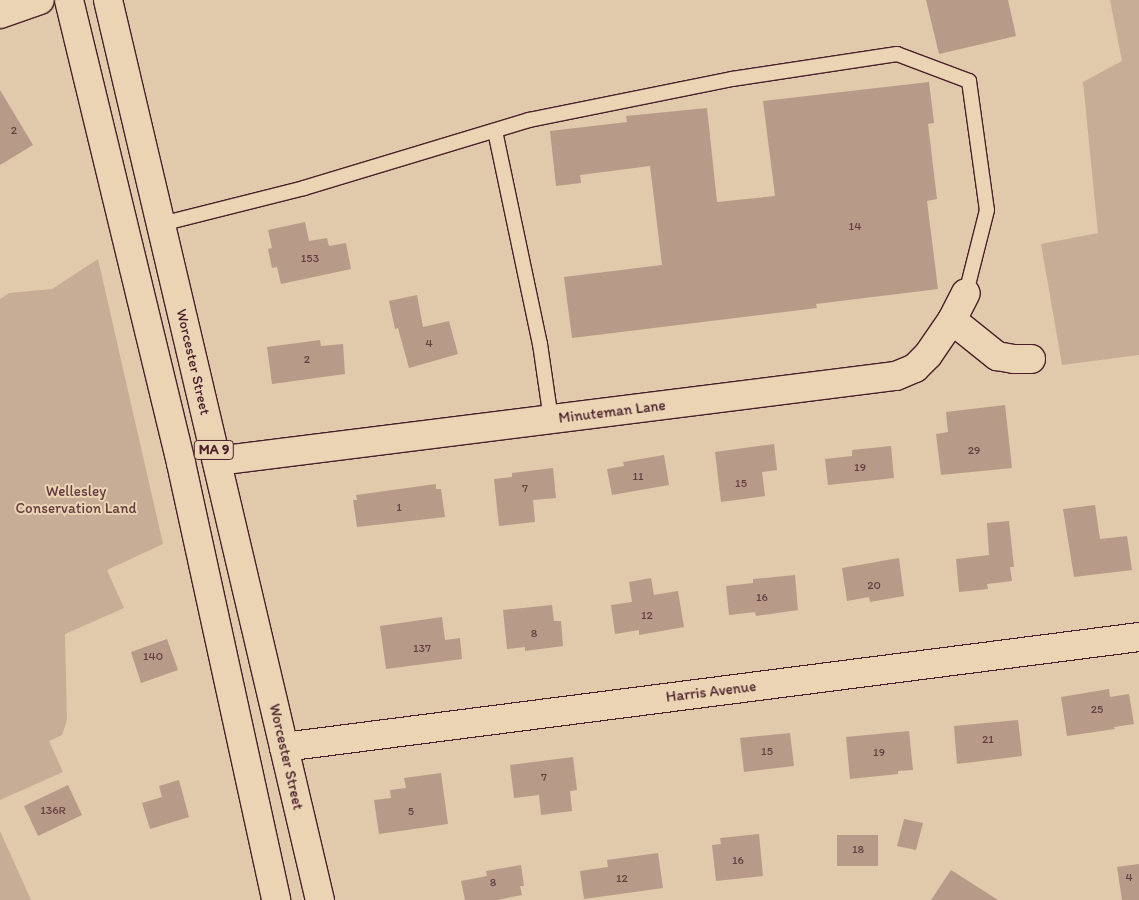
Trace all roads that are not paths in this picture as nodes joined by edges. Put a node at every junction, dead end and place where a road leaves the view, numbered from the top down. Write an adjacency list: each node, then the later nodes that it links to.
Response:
1 (40, 0): 4 (main road)
2 (69, 0): 14 (main road, MA 9)
3 (108, 0): 6 (main road, Worcester Street / MA 9)
4 (0, 14)
5 (495, 131): 6 (lane); 7 (lane); 10 (lane)
6 (161, 224): 11 (main road, Worcester Street / MA 9)
7 (966, 293): 8 (main road, Minuteman Lane)
8 (952, 320): 9 (main road); 10 (main road, Minuteman Lane)
9 (1031, 359)
10 (551, 419): 11 (main road, Minuteman Lane)
11 (217, 461): 13 (main road, Worcester Street / MA 9)
12 (1139, 637): 13 (main road, Harris Avenue)
13 (284, 747): 15 (main road, Worcester Street / MA 9)
14 (276, 900)
15 (320, 900)

